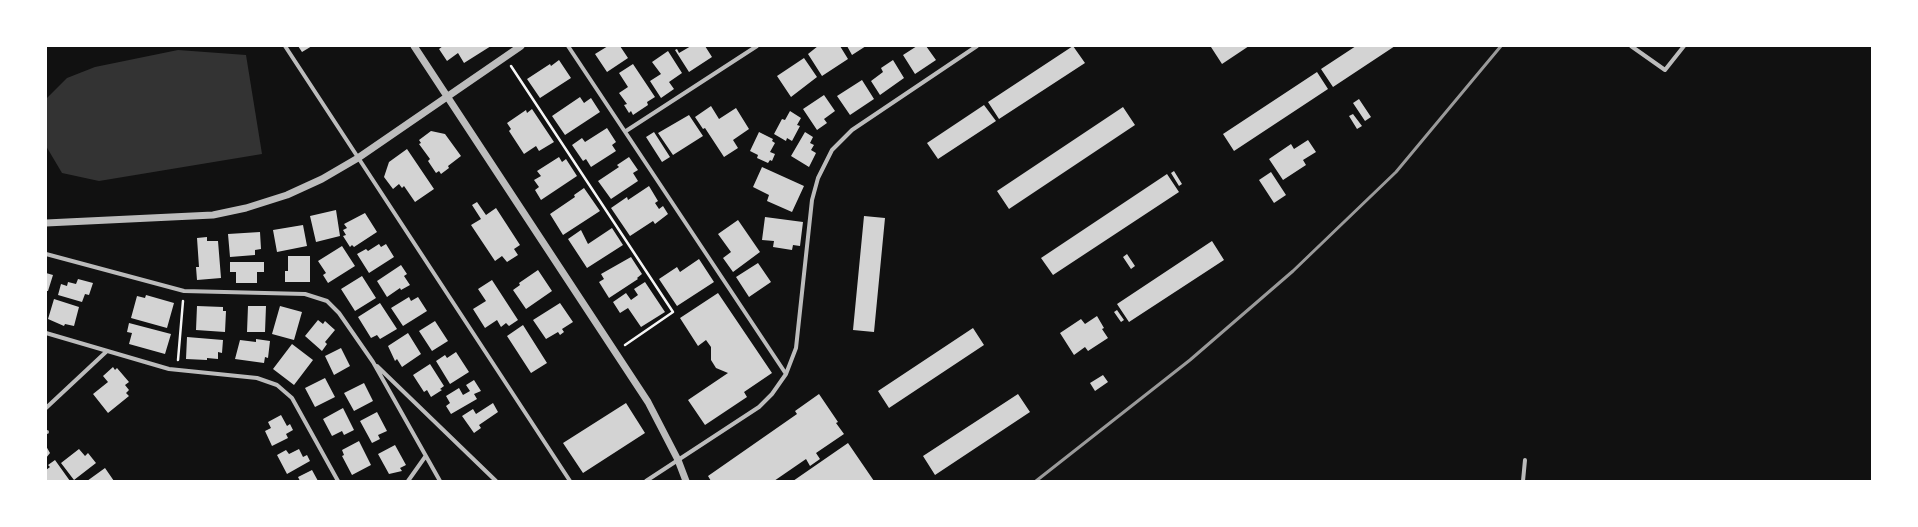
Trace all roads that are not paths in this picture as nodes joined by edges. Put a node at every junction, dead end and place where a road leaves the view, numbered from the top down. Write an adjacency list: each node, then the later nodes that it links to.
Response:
1 (285, 46): 11 (street)
2 (414, 46): 9 (street)
3 (521, 46): 9 (street)
4 (568, 46): 10 (street)
5 (756, 46): 10 (street)
6 (977, 46): 17 (street)
7 (1631, 46): 8 (street)
8 (1684, 46)
9 (447, 96): 11 (street); 20 (street)
10 (626, 132): 17 (street)
11 (358, 158): 12 (street); 26 (street)
12 (46, 223)
13 (46, 254): 16 (street)
14 (46, 333): 15 (street)
15 (106, 351): 18 (street); 22 (street)
16 (373, 362): 19 (street); 25 (street)
17 (786, 374): 20 (street)
18 (46, 408)
19 (425, 457): 23 (street); 24 (street)
20 (678, 460): 27 (street); 28 (street)
21 (1525, 460): 29 (street)
22 (338, 481)
23 (408, 481)
24 (440, 481)
25 (496, 481)
26 (570, 481)
27 (646, 481)
28 (686, 481)
29 (1523, 481)

